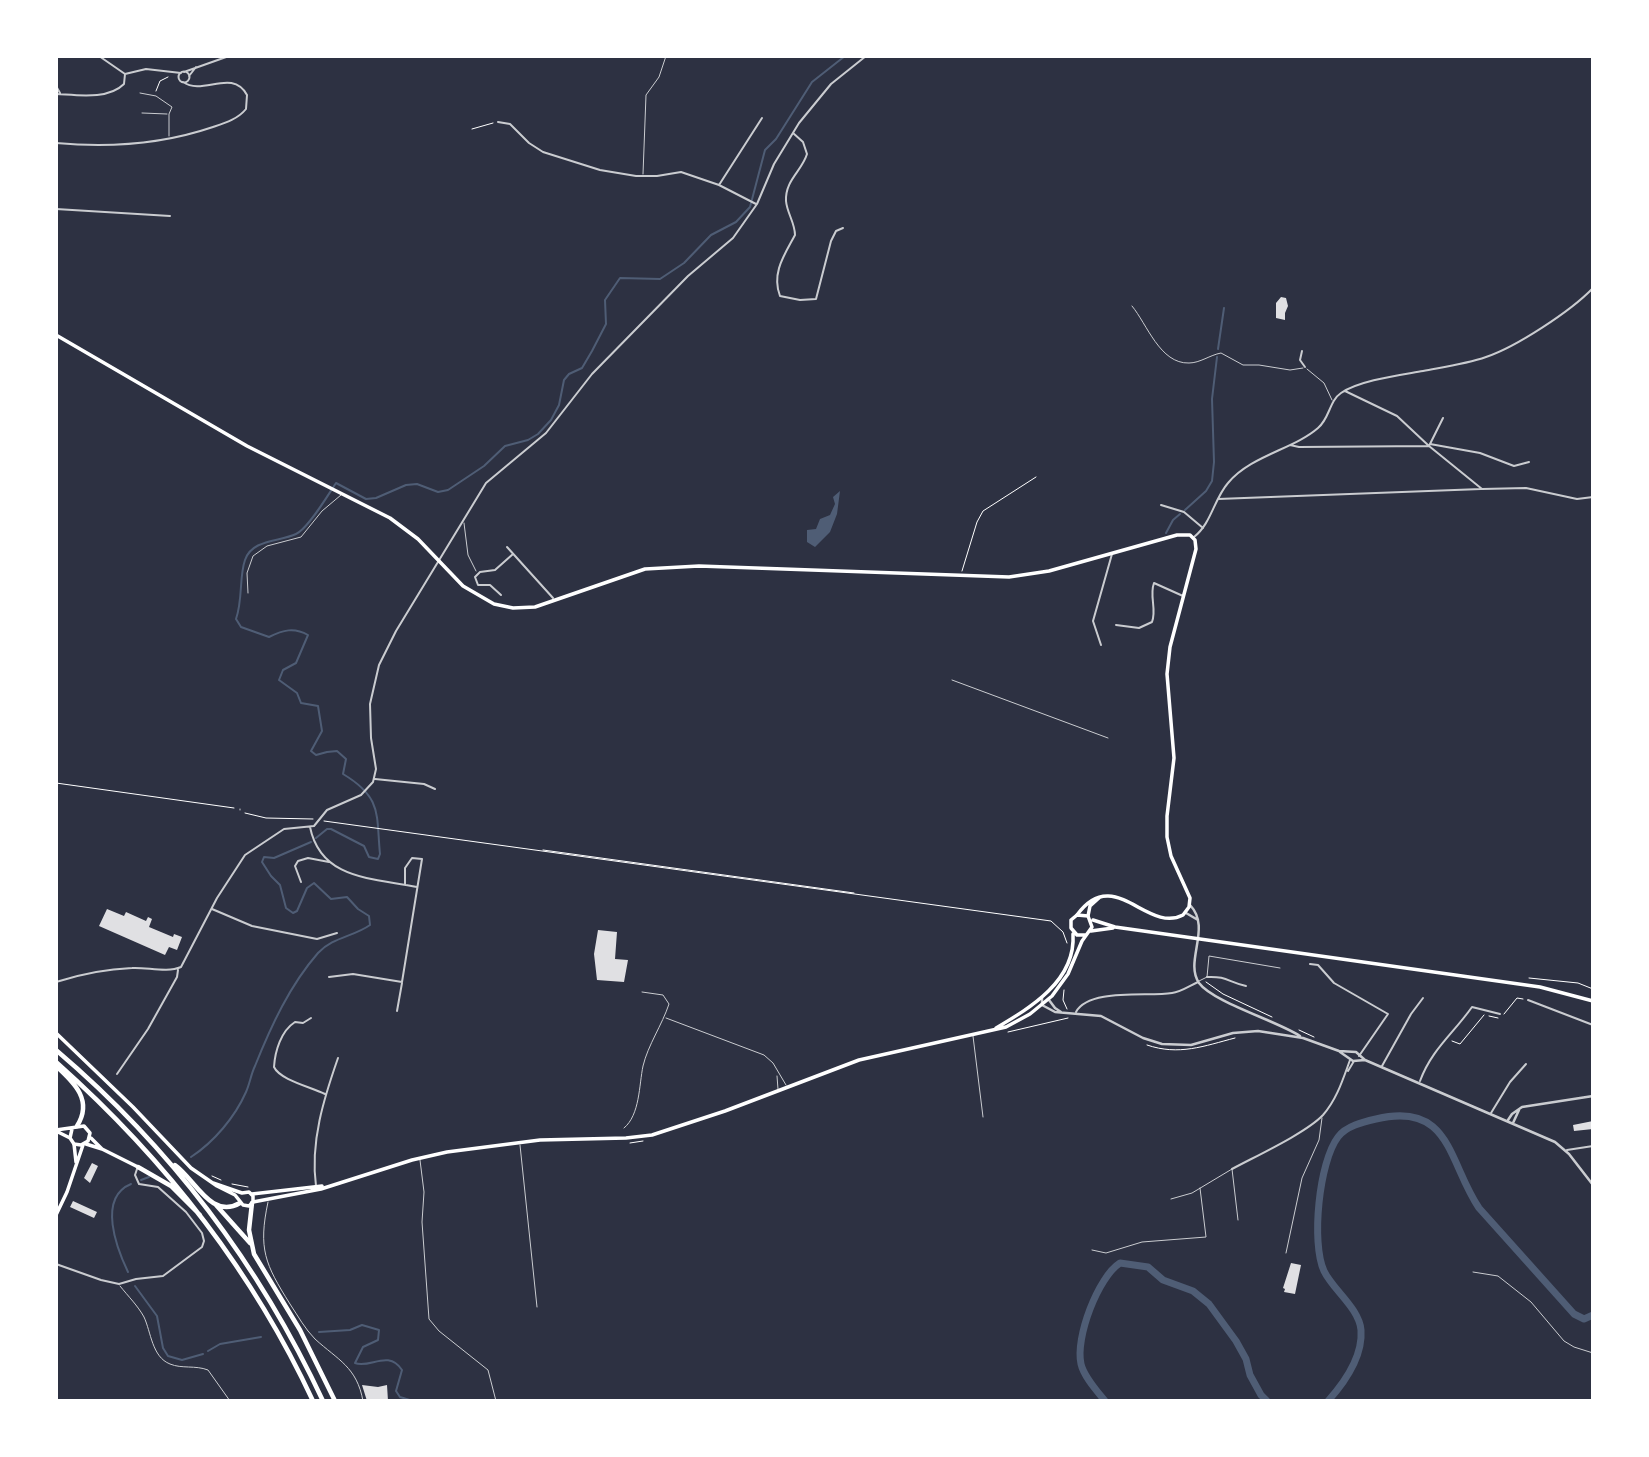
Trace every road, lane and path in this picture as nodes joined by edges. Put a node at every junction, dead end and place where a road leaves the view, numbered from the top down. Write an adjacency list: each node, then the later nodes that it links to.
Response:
1 (99, 56): 7 (street)
2 (229, 56): 5 (street)
3 (666, 56): 26 (lane)
4 (866, 56): 23 (street)
5 (197, 66): 6 (street); 9 (street)
6 (183, 72): 8 (street); 9 (street); 10 (street)
7 (125, 74): 8 (street); 16 (street)
8 (173, 74): 10 (street); 17 (path)
9 (189, 78): 11 (street); 13 (street)
10 (179, 79): 11 (street)
11 (183, 82): 13 (street)
12 (56, 86): 16 (street)
13 (196, 86): 24 (street)
14 (56, 93): 16 (street)
15 (140, 93): 17 (lane)
16 (61, 94)
17 (155, 95): 19 (lane)
18 (142, 113): 19 (lane)
19 (169, 114): 24 (lane)
20 (762, 118): 27 (street)
21 (498, 122): 22 (path); 26 (street)
22 (472, 129)
23 (792, 133): 28 (street); 31 (street)
24 (169, 138): 25 (street)
25 (56, 144)
26 (643, 176): 27 (street)
27 (719, 185): 28 (street)
28 (754, 202): 49 (street)
29 (56, 209): 30 (street)
30 (170, 216)
31 (843, 228)
32 (1593, 288): 37 (street)
33 (1132, 306): 36 (lane)
34 (56, 335): 45 (main road)
35 (1302, 351): 36 (street)
36 (1305, 367): 38 (lane)
37 (1344, 391): 38 (street); 41 (street)
38 (1333, 402): 40 (street)
39 (1443, 418): 41 (street)
40 (1289, 444): 41 (street); 47 (street)
41 (1429, 445): 42 (street); 44 (street)
42 (1529, 462)
43 (1036, 477): 57 (path)
44 (1482, 489): 46 (street); 47 (street)
45 (342, 493): 55 (main road); 58 (lane)
46 (1593, 497)
47 (1218, 499): 50 (street)
48 (1161, 505): 50 (street)
49 (463, 520): 55 (street); 56 (lane)
50 (1203, 528): 51 (street)
51 (1191, 536): 53 (main road); 60 (main road)
52 (507, 547): 54 (street)
53 (1112, 553): 57 (main road); 63 (street)
54 (513, 554): 56 (street); 61 (street)
55 (439, 561): 61 (main road); 66 (street)
56 (478, 573): 59 (street)
57 (962, 576): 61 (main road)
58 (248, 593)
59 (501, 595)
60 (1184, 596): 62 (street); 77 (main road)
61 (555, 602)
62 (1116, 625)
63 (1101, 645)
64 (952, 680): 65 (lane)
65 (1108, 738)
66 (374, 779): 68 (street); 71 (street)
67 (56, 783): 69 (path)
68 (435, 789)
69 (308, 818)
70 (327, 821): 88 (path)
71 (310, 827): 72 (street); 78 (street)
72 (330, 862): 73 (street); 74 (street)
73 (301, 883)
74 (405, 885): 75 (street); 75 (street)
75 (418, 887): 97 (street)
76 (1100, 897): 79 (main road); 80 (main road); 81 (main road)
77 (1190, 905): 79 (main road); 82 (street)
78 (211, 909): 86 (street); 91 (street)
79 (1186, 913): 82 (street)
80 (1077, 915): 81 (main road); 85 (main road)
81 (1089, 918): 83 (main road); 84 (main road)
82 (1198, 920): 95 (street)
83 (1115, 927): 84 (main road); 106 (main road)
84 (1091, 931): 87 (main road)
85 (1073, 932): 87 (main road); 102 (main road)
86 (337, 933)
87 (1086, 935): 104 (main road)
88 (1067, 947)
89 (1310, 964): 128 (street)
90 (1280, 968): 93 (lane)
91 (178, 969): 96 (street); 137 (street)
92 (329, 976): 97 (street)
93 (1207, 977): 95 (lane); 99 (street)
94 (1529, 978): 100 (path)
95 (1200, 980): 111 (street); 116 (path); 125 (street)
96 (56, 982)
97 (402, 982): 109 (street)
98 (1066, 985): 108 (path)
99 (1246, 986)
100 (1593, 989)
101 (642, 992): 114 (lane)
102 (1042, 998): 104 (street); 107 (street); 118 (main road)
103 (1423, 998): 136 (street)
104 (1048, 999): 107 (main road); 110 (street)
105 (1528, 1000): 117 (street); 126 (path)
106 (1593, 1001)
107 (1042, 1005): 110 (street); 118 (main road)
108 (1067, 1009)
109 (397, 1011)
110 (1061, 1012): 111 (street)
111 (1076, 1012): 125 (street)
112 (1500, 1014): 139 (street)
113 (312, 1018): 142 (street)
114 (664, 1018): 138 (lane); 151 (lane)
115 (1068, 1018): 121 (path)
116 (1277, 1019)
117 (1593, 1025)
118 (994, 1029): 122 (main road)
119 (1299, 1030): 124 (path)
120 (56, 1033): 170 (main road)
121 (1001, 1033)
122 (972, 1034): 140 (main road); 147 (lane)
123 (1236, 1037): 127 (path)
124 (1315, 1037)
125 (1303, 1038): 130 (street)
126 (1448, 1041)
127 (1147, 1044)
128 (1365, 1048): 131 (street); 133 (street)
129 (56, 1050): 164 (highway)
130 (1339, 1051): 131 (street); 133 (street)
131 (1354, 1052): 133 (street); 133 (street)
132 (338, 1058): 142 (street)
133 (1354, 1059): 136 (street); 146 (street)
134 (56, 1064): 150 (highway); 184 (highway)
135 (1526, 1064): 145 (street)
136 (1381, 1067): 139 (street)
137 (117, 1073)
138 (778, 1074): 140 (lane); 141 (lane)
139 (1419, 1084): 145 (street)
140 (787, 1087): 141 (main road)
141 (779, 1091): 156 (main road)
142 (326, 1094): 175 (street)
143 (1593, 1096): 144 (street)
144 (1519, 1110): 148 (street); 149 (street)
145 (1490, 1114): 148 (street)
146 (1322, 1116): 167 (street); 188 (lane)
147 (983, 1117)
148 (1508, 1120): 149 (street)
149 (1513, 1123): 162 (street)
150 (75, 1127): 152 (main road); 153 (main road); 154 (main road)
151 (624, 1128)
152 (56, 1130): 154 (main road)
153 (90, 1137): 159 (main road); 161 (main road)
154 (70, 1138): 158 (main road)
155 (647, 1140): 157 (path)
156 (519, 1142): 163 (main road); 192 (lane)
157 (629, 1143)
158 (74, 1144): 159 (main road); 165 (main road)
159 (84, 1145): 161 (main road); 165 (main road)
160 (1593, 1146): 162 (street)
161 (102, 1149): 166 (main road)
162 (1565, 1151): 172 (street)
163 (420, 1158): 175 (main road); 199 (lane)
164 (169, 1161): 182 (highway); 196 (highway)
165 (76, 1162): 183 (main road)
166 (138, 1167): 184 (highway); 191 (street)
167 (1233, 1169): 174 (lane); 185 (lane)
168 (207, 1173): 169 (path)
169 (225, 1182)
170 (213, 1183): 176 (main road); 179 (main road)
171 (229, 1183): 173 (path)
172 (1593, 1185)
173 (245, 1186)
174 (1200, 1188): 178 (lane); 187 (lane)
175 (316, 1189): 177 (main road); 181 (main road)
176 (242, 1193): 177 (main road); 179 (main road)
177 (252, 1194): 181 (main road)
178 (1171, 1199)
179 (240, 1201): 181 (main road); 182 (highway)
180 (268, 1202): 198 (lane)
181 (253, 1203): 186 (highway)
182 (215, 1204): 186 (highway)
183 (56, 1216)
184 (203, 1217): 195 (highway)
185 (1238, 1220)
186 (251, 1243): 197 (highway)
187 (1092, 1250)
188 (1286, 1253)
189 (56, 1264): 191 (street)
190 (1473, 1272): 193 (lane)
191 (119, 1284): 194 (lane)
192 (537, 1307)
193 (1593, 1353)
194 (230, 1401)
195 (313, 1401)
196 (323, 1401)
197 (335, 1401)
198 (363, 1401)
199 (496, 1401)

